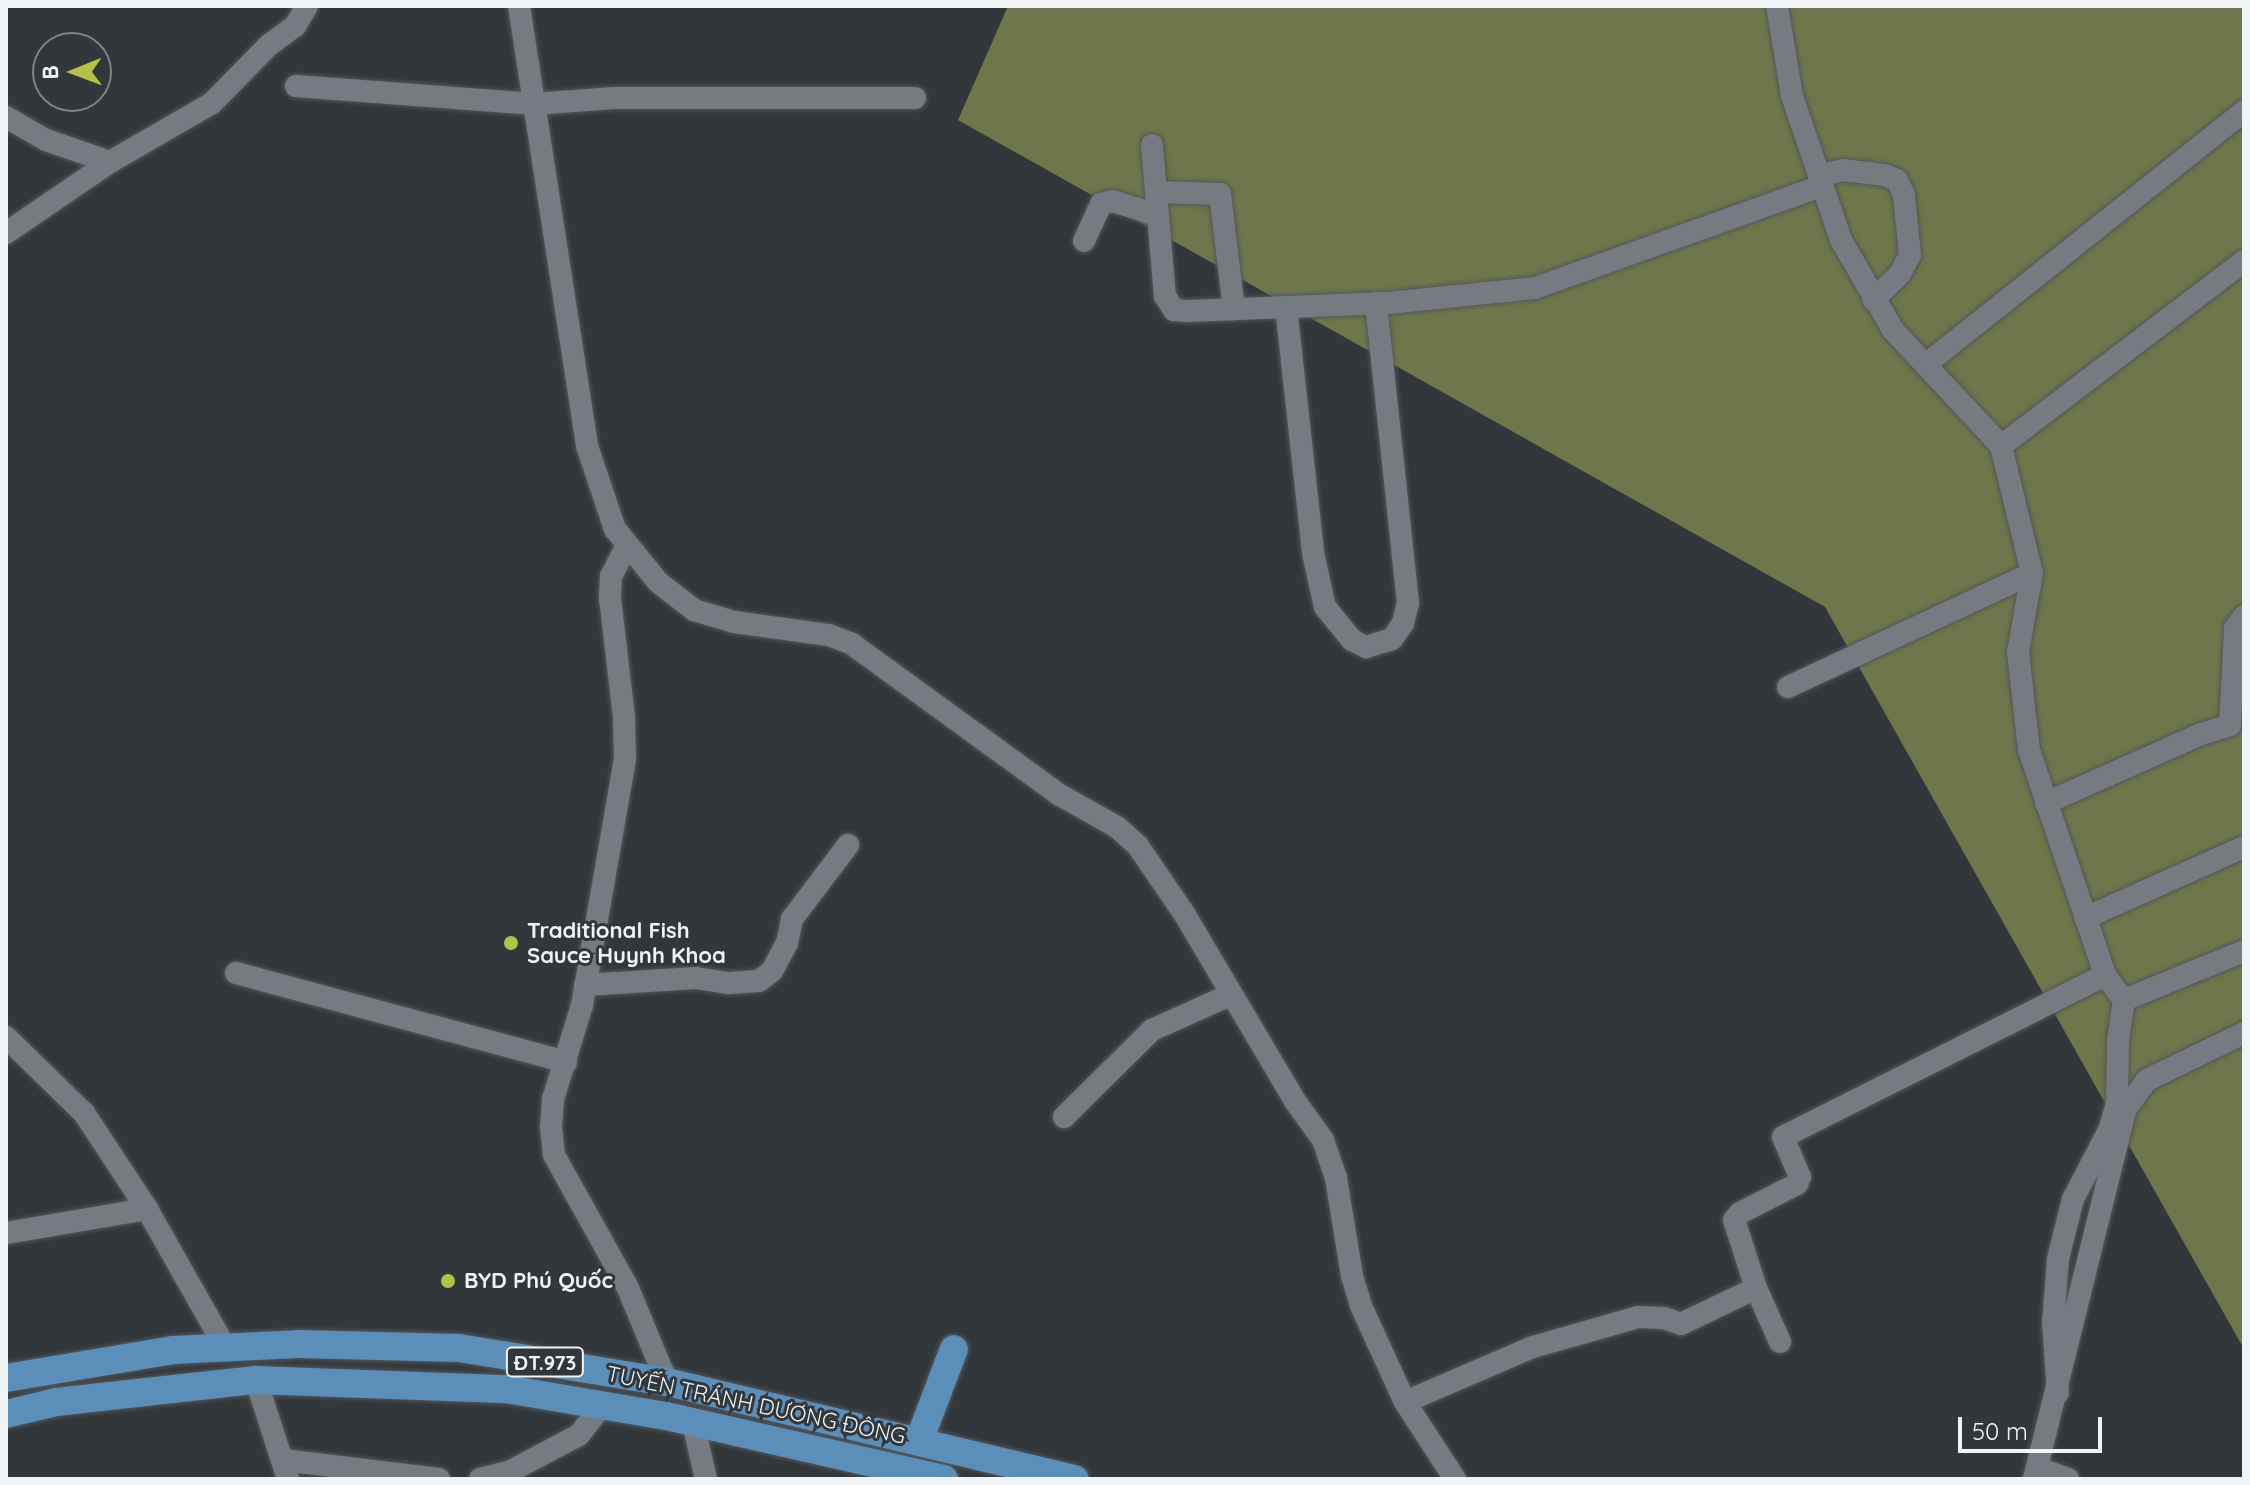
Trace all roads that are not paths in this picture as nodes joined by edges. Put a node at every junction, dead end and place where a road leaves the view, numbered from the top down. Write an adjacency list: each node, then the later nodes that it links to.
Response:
1 (307, 6): 10 (street)
2 (519, 6): 6 (street)
3 (1777, 6): 11 (street)
4 (296, 86): 6 (street)
5 (915, 98): 6 (street)
6 (534, 104): 22 (street)
7 (2244, 111): 20 (street)
8 (6, 117): 10 (street)
9 (1152, 145): 12 (street)
10 (110, 162): 13 (street)
11 (1821, 181): 16 (street); 16 (street); 17 (street)
12 (1156, 204): 14 (street); 19 (street); 19 (street)
13 (6, 233)
14 (1084, 241)
15 (2244, 261): 21 (street)
16 (1873, 300): 20 (street)
17 (1376, 303): 18 (street); 18 (street)
18 (1286, 307): 19 (street)
19 (1234, 309)
20 (1925, 365): 21 (street)
21 (2001, 446): 23 (street)
22 (627, 545): 34 (street); 35 (street)
23 (2032, 573): 25 (street); 27 (street)
24 (2244, 616): 26 (street)
25 (1788, 687)
26 (2237, 723): 27 (street)
27 (2046, 803): 30 (street)
28 (848, 845): 34 (street)
29 (2244, 847): 30 (street)
30 (2085, 918): 33 (street)
31 (2244, 951): 36 (street)
32 (236, 973): 39 (street)
33 (2105, 975): 36 (street); 43 (street)
34 (585, 985): 39 (street)
35 (1230, 995): 40 (street); 51 (street)
36 (2124, 1000): 50 (street)
37 (2244, 1033): 50 (street)
38 (6, 1037): 41 (street)
39 (566, 1062): 49 (street)
40 (1064, 1117)
41 (147, 1209): 42 (street); 45 (street)
42 (6, 1233)
43 (1756, 1288): 44 (street); 51 (street)
44 (1780, 1342)
45 (239, 1346): 47 (main road, TUYẾN TRÁNH DƯƠNG ĐÔNG / ĐT.973); 48 (main road); 49 (main road, TUYẾN TRÁNH DƯƠNG ĐÔNG / ĐT.973)
46 (954, 1349): 55 (main road)
47 (6, 1378)
48 (256, 1380): 52 (main road, TUYẾN TRÁNH DƯƠNG ĐÔNG / ĐT.973); 53 (main road, TUYẾN TRÁNH DƯƠNG ĐÔNG / ĐT.973); 56 (street)
49 (667, 1382): 54 (main road); 55 (main road, TUYẾN TRÁNH DƯƠNG ĐÔNG / ĐT.973)
50 (2058, 1393): 57 (street)
51 (1405, 1402): 63 (street)
52 (603, 1404): 54 (main road, TUYẾN TRÁNH DƯƠNG ĐÔNG / ĐT.973); 59 (street)
53 (6, 1414)
54 (680, 1419): 60 (street); 61 (main road, TUYẾN TRÁNH DƯƠNG ĐÔNG / ĐT.973)
55 (919, 1441): 62 (main road, TUYẾN TRÁNH DƯƠNG ĐÔNG / ĐT.973)
56 (286, 1470): 58 (street)
57 (2036, 1474): 64 (street)
58 (439, 1479)
59 (480, 1479)
60 (706, 1479)
61 (944, 1479)
62 (1075, 1479)
63 (1455, 1479)
64 (2068, 1479)

